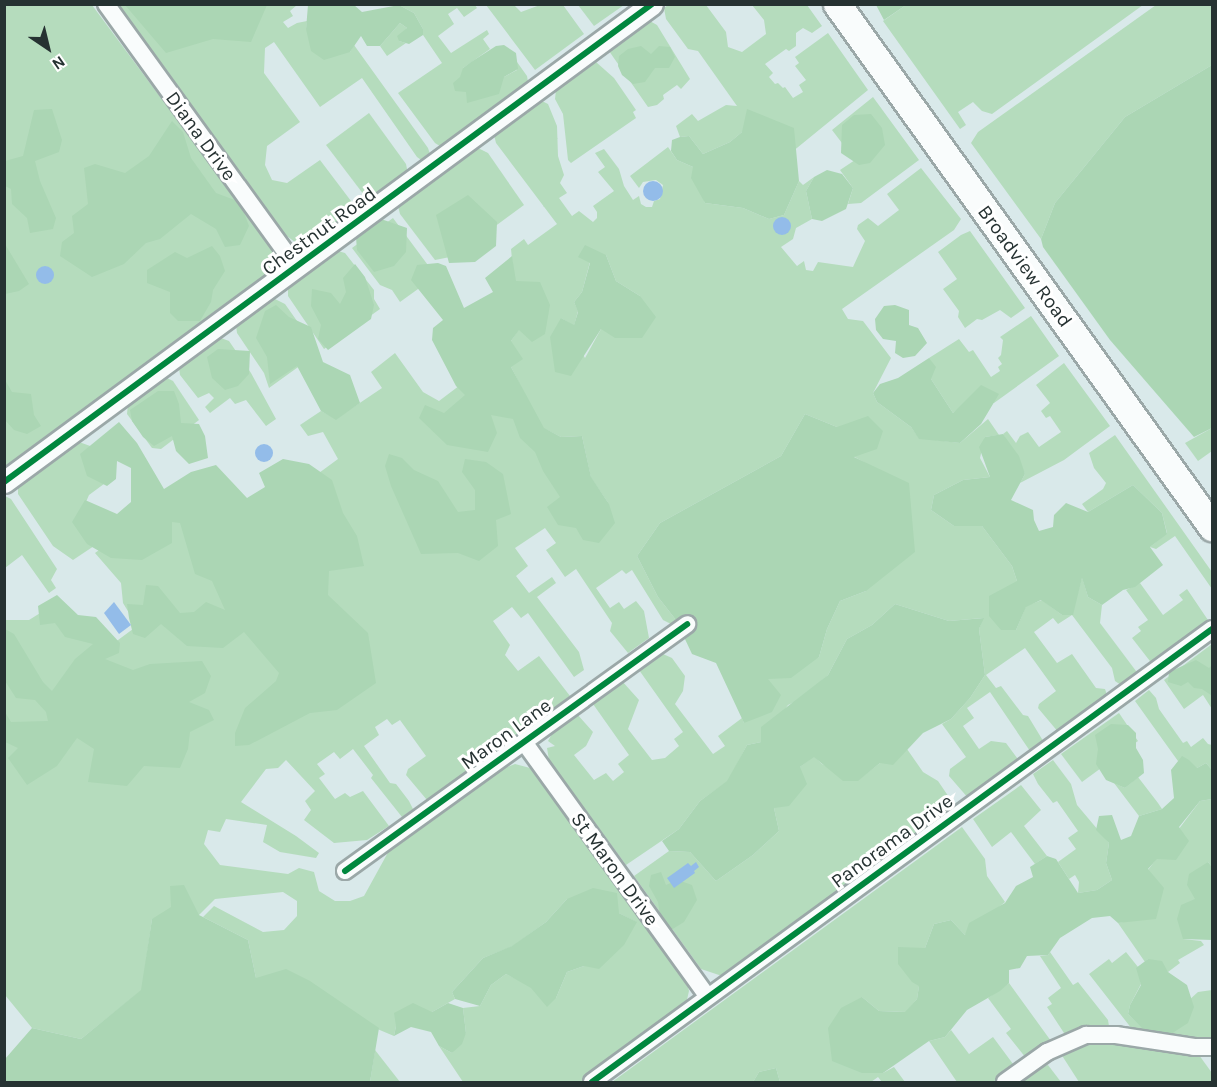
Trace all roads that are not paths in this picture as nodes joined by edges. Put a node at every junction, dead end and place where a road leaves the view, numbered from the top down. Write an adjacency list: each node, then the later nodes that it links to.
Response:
1 (106, 4): 4 (street, Diana Drive)
2 (652, 4): 4 (street, Chestnut Road)
3 (837, 4): 6 (main road, Broadview Road)
4 (297, 268): 5 (street, Chestnut Road)
5 (4, 483)
6 (1212, 527)
7 (687, 624): 9 (street, Maron Lane)
8 (1212, 629): 11 (street, Panorama Drive)
9 (524, 742): 10 (street, Maron Lane); 11 (street, St Maron Drive)
10 (345, 871)
11 (707, 996): 13 (street, Panorama Drive)
12 (1212, 1047): 14 (street)
13 (592, 1083)
14 (1005, 1083)

